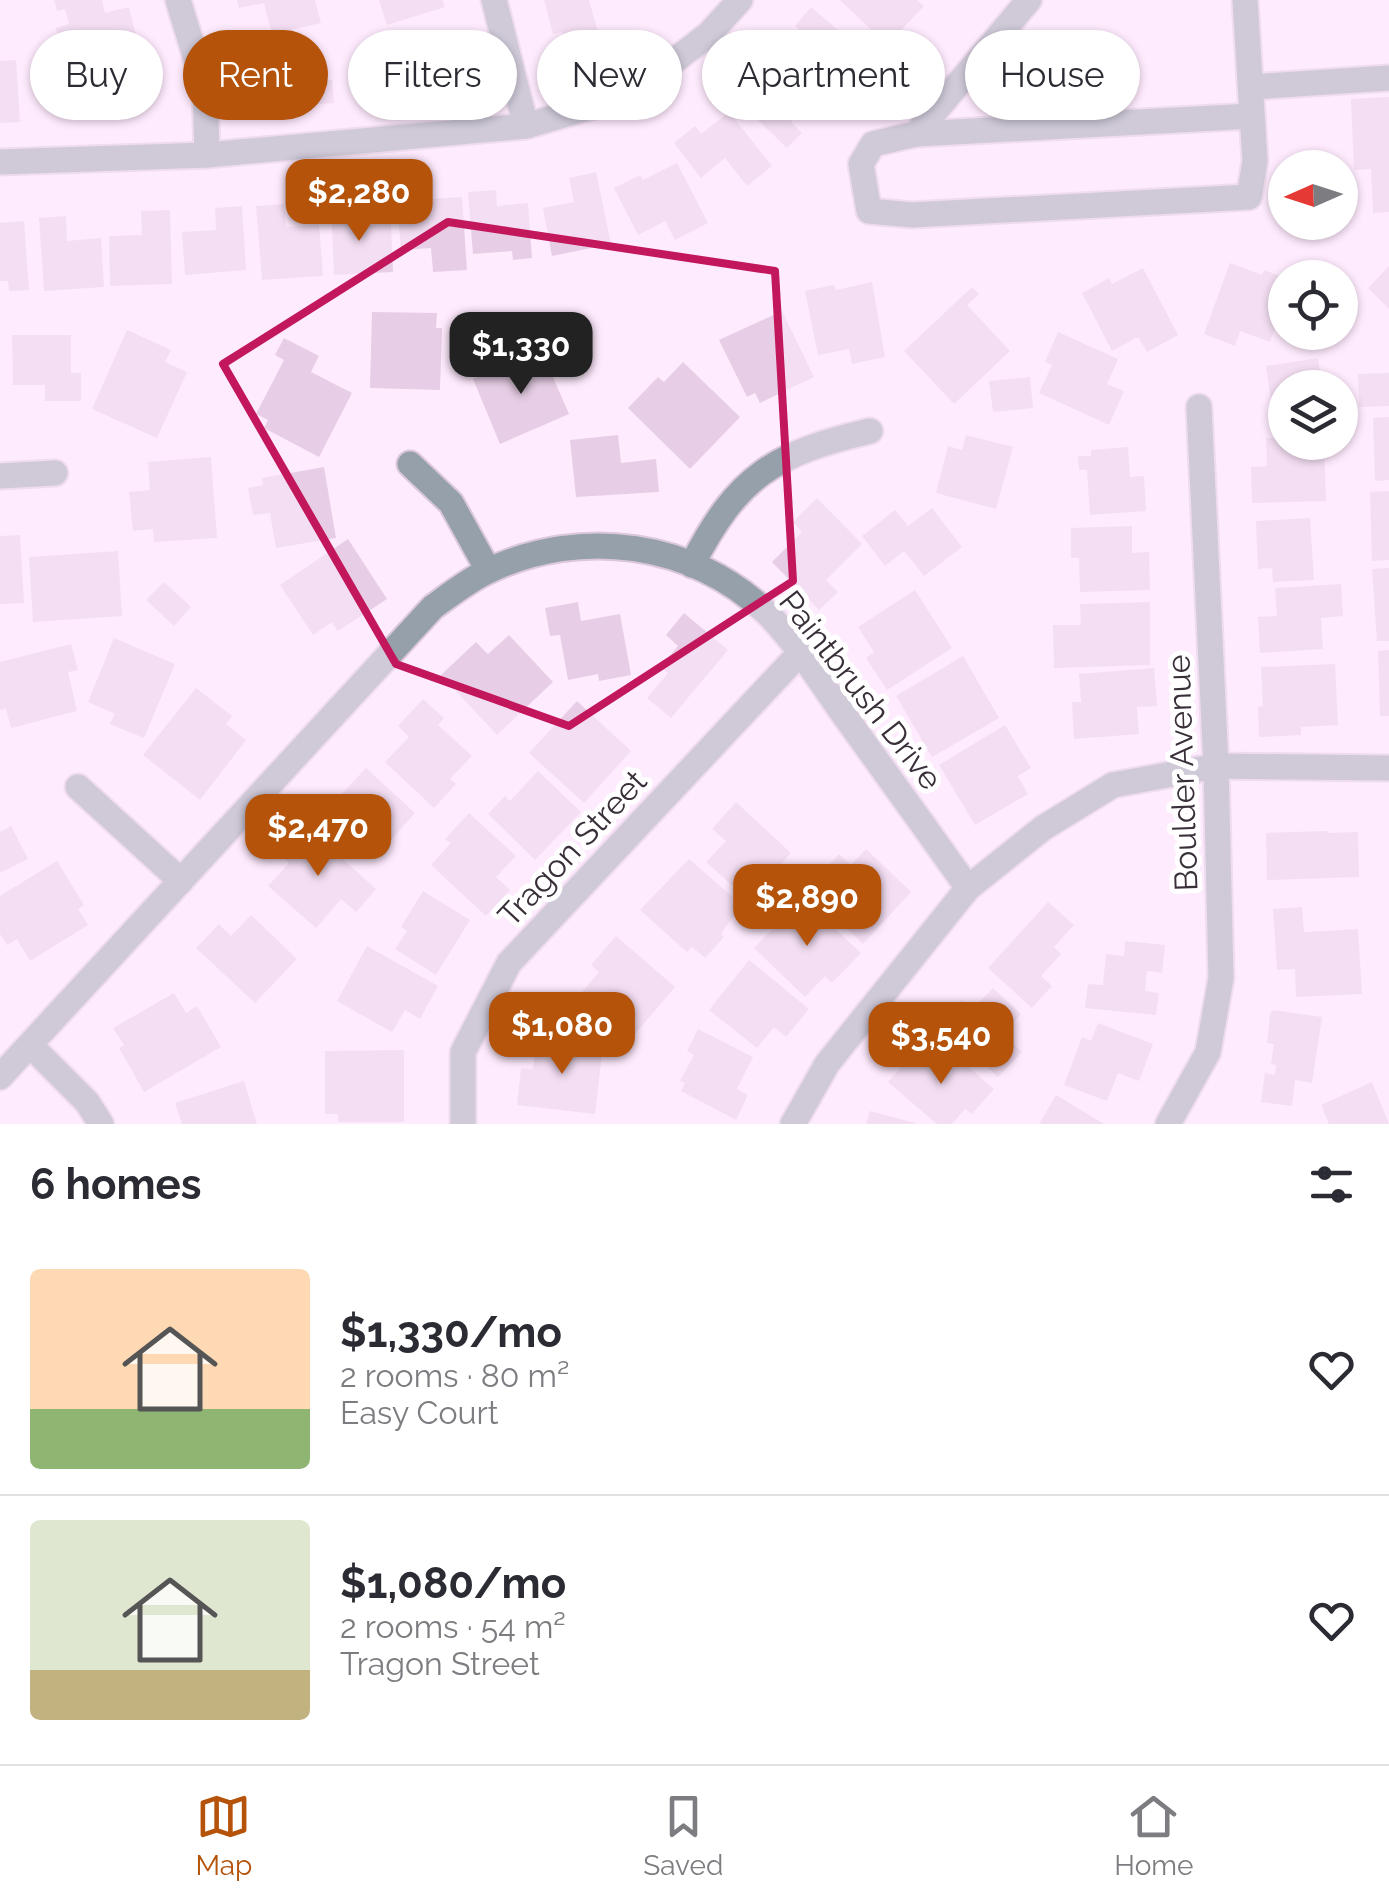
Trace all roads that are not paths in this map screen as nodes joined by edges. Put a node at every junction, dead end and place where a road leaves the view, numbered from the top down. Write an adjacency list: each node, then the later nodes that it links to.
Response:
1 (178, 0): 11 (street)
2 (494, 0): 9 (street)
3 (740, 0): 9 (street)
4 (1029, 0): 10 (street)
5 (1245, 0): 7 (street)
6 (1389, 78): 7 (street)
7 (1251, 87): 8 (street)
8 (1252, 116): 10 (street); 10 (street)
9 (526, 126): 11 (street)
10 (916, 134)
11 (207, 154): 12 (street)
12 (0, 162)
13 (1199, 407): 21 (street, Boulder Avenue)
14 (870, 432): 18 (street)
15 (410, 464): 19 (street)
16 (56, 473): 17 (street)
17 (0, 476)
18 (692, 564): 19 (street, Paintbrush Drive); 20 (street, Paintbrush Drive)
19 (488, 570): 24 (street, Paintbrush Drive)
20 (800, 653): 25 (street, Paintbrush Drive); 29 (street, Tragon Street)
21 (1216, 766): 22 (street); 25 (street); 31 (street, Boulder Avenue)
22 (1389, 768)
23 (78, 786): 24 (street)
24 (180, 881): 26 (street, Paintbrush Drive)
25 (968, 888): 30 (street)
26 (30, 1046): 27 (street, Paintbrush Drive); 28 (street)
27 (0, 1078)
28 (102, 1124)
29 (463, 1124)
30 (792, 1124)
31 (1168, 1124)

